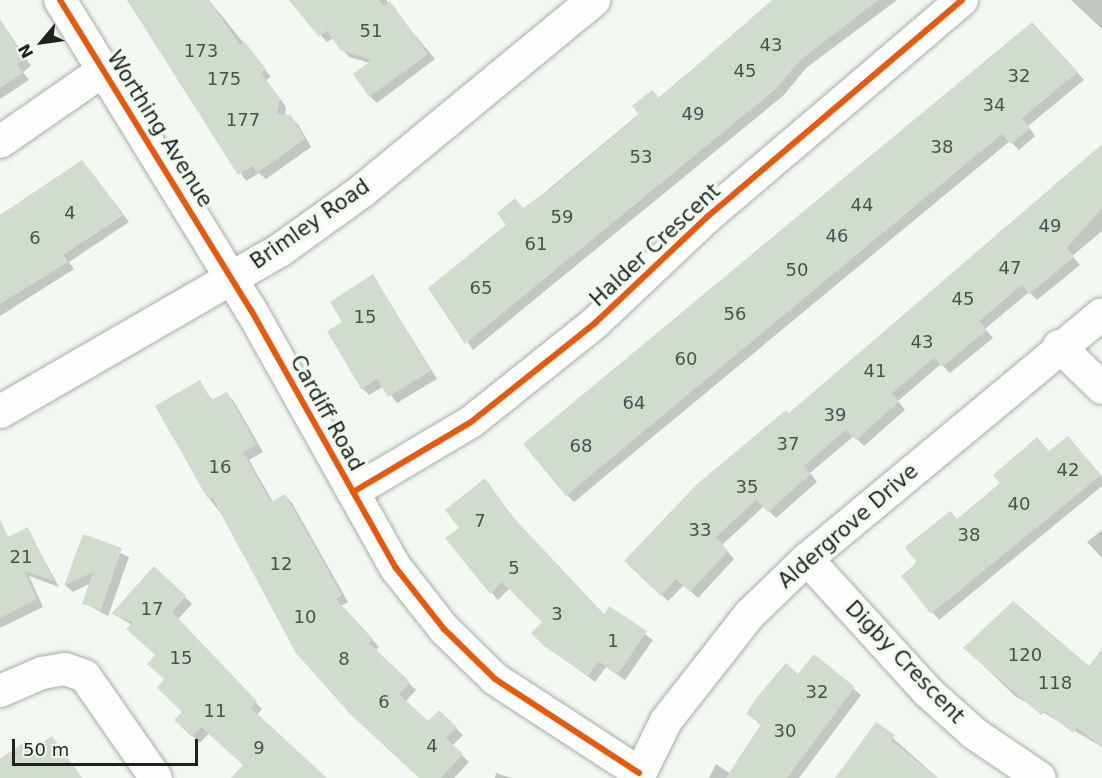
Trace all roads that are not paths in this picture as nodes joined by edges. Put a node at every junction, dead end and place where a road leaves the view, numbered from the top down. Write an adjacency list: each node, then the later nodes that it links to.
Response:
1 (60, 0): 4 (street, Worthing Avenue)
2 (593, 0): 6 (main road, Brimley Road)
3 (963, 0): 11 (street, Halder Crescent)
4 (104, 70): 5 (street); 6 (street, Worthing Avenue)
5 (0, 142)
6 (230, 277): 10 (main road, Brimley Road); 11 (street, Cardiff Road)
7 (1102, 314): 8 (street, Aldergrove Drive)
8 (1059, 346): 9 (street); 12 (street, Aldergrove Drive)
9 (1102, 388)
10 (0, 411)
11 (353, 492): 14 (street, Cardiff Road)
12 (807, 559): 14 (street, Aldergrove Drive); 16 (street, Digby Crescent)
13 (0, 691): 15 (street)
14 (638, 776)
15 (156, 778)
16 (1040, 778)

